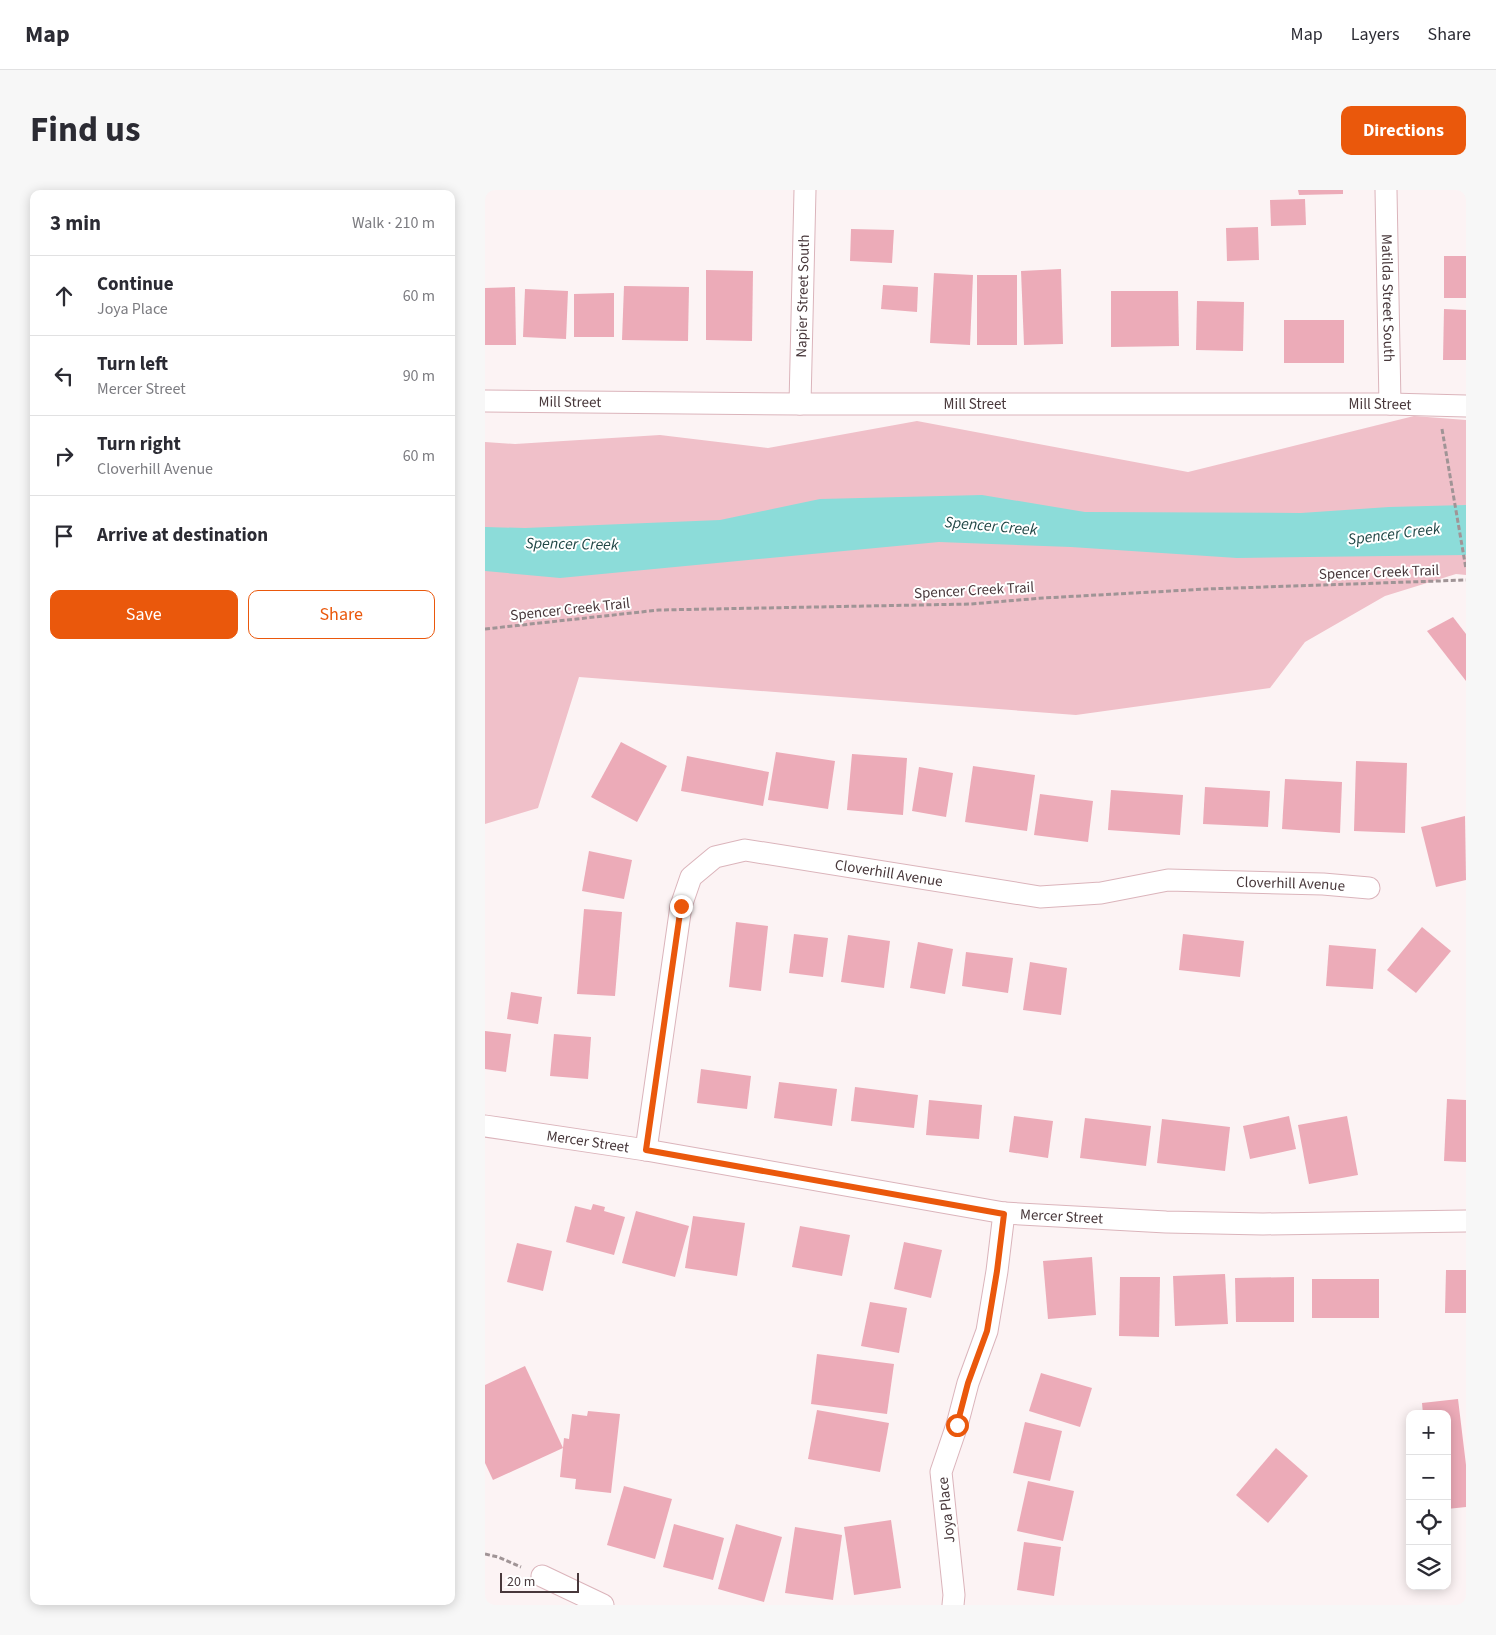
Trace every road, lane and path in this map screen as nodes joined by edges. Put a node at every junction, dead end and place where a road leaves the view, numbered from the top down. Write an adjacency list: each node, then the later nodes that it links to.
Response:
1 (805, 190): 4 (street, Napier Street South)
2 (1386, 190): 5 (street, Matilda Street South)
3 (485, 401): 4 (street, Mill Street)
4 (800, 404): 5 (street, Mill Street)
5 (1390, 404): 6 (street, Mill Street)
6 (1438, 406): 7 (street, Mill Street); 8 (path)
7 (1466, 406)
8 (1466, 569)
9 (1466, 580): 10 (path, Spencer Creek Trail)
10 (485, 630)
11 (1369, 888): 13 (street, Cloverhill Avenue)
12 (485, 1126): 13 (street, Mercer Street)
13 (646, 1150): 14 (street, Mercer Street)
14 (1004, 1214): 15 (street, Mercer Street); 19 (street, Joya Place)
15 (1466, 1221)
16 (485, 1554): 17 (path)
17 (542, 1576): 18 (street)
18 (603, 1605)
19 (953, 1605)

